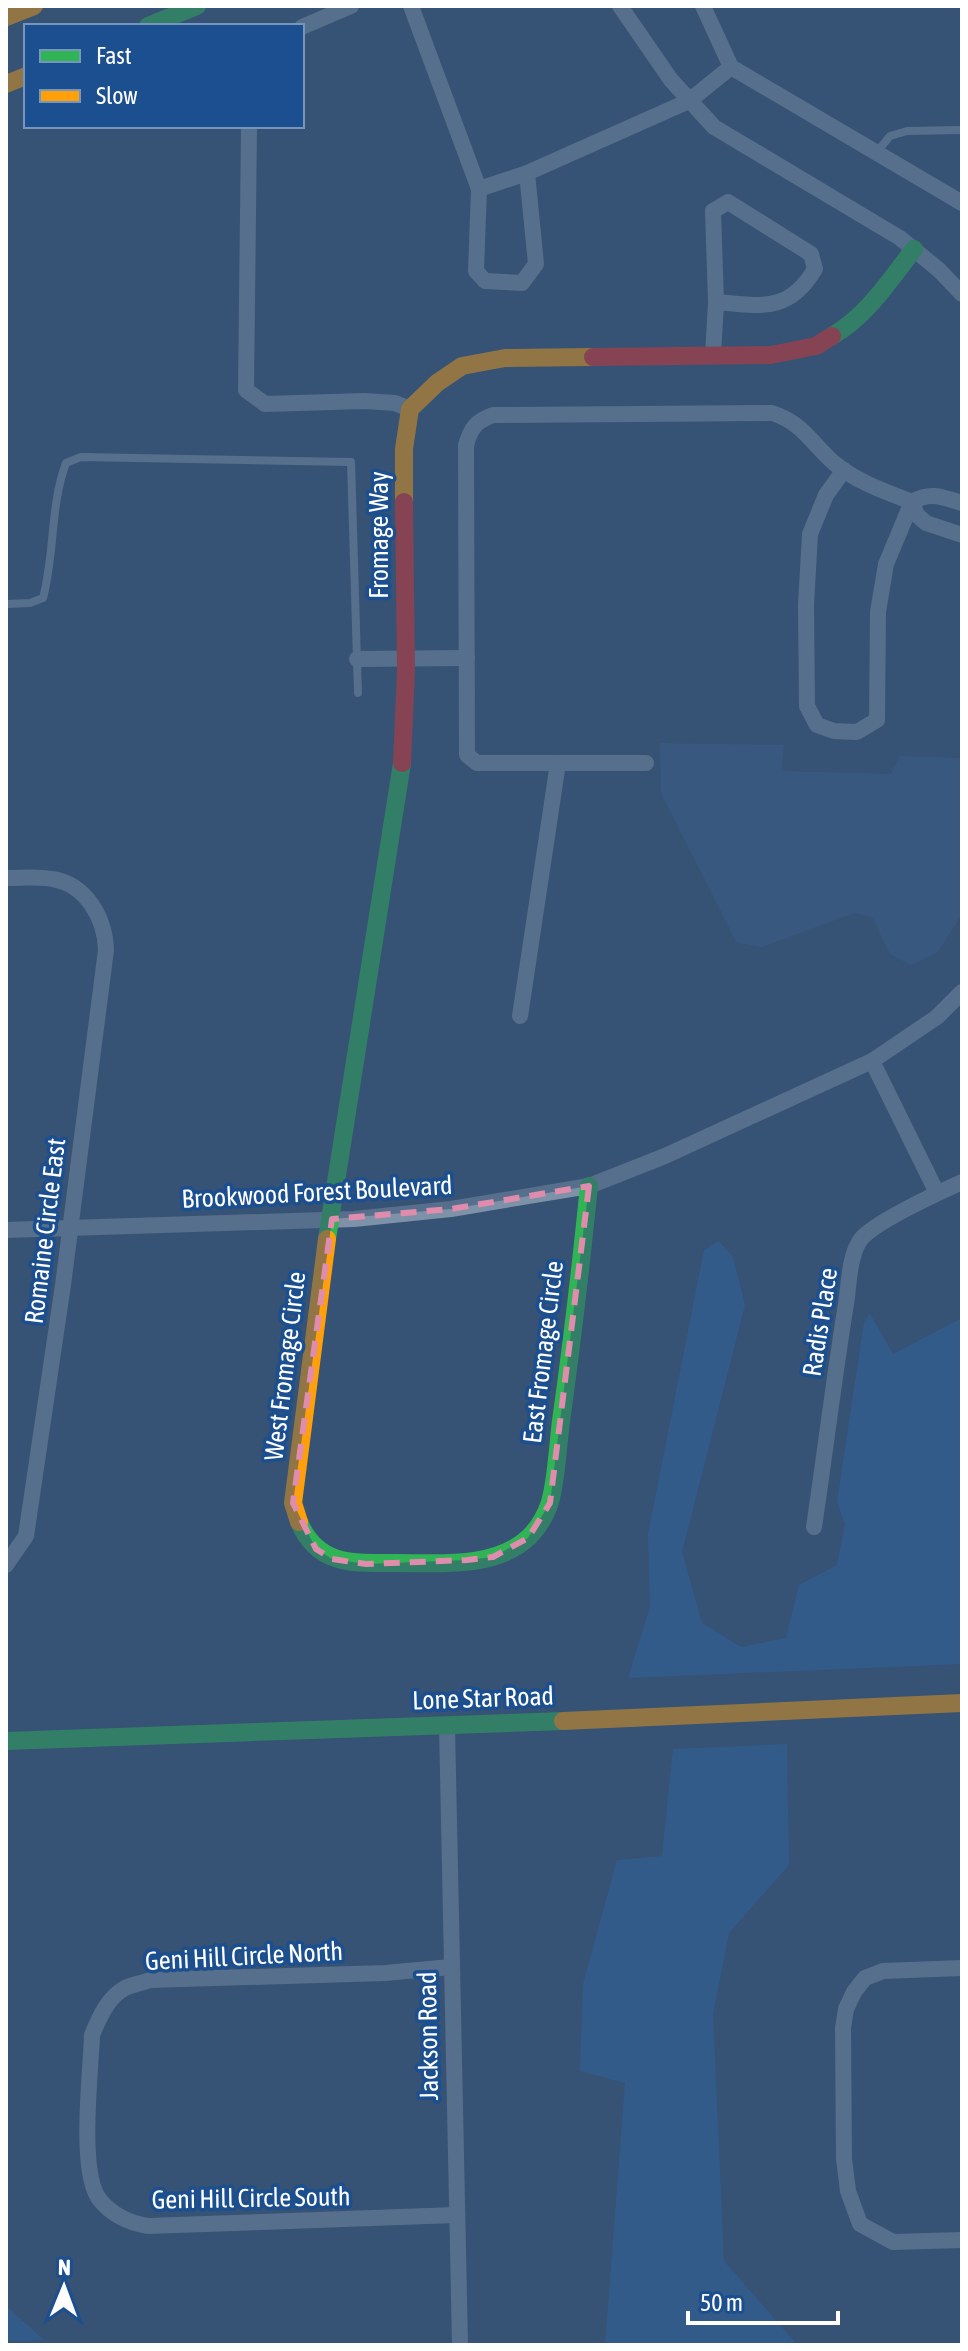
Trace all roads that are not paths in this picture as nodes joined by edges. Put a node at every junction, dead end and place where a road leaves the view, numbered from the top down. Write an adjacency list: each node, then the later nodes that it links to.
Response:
1 (34, 6): 7 (street)
2 (351, 6): 9 (street)
3 (411, 6): 16 (street)
4 (620, 6): 11 (street)
5 (703, 6): 10 (street)
6 (188, 8): 8 (street)
7 (6, 17)
8 (152, 24)
9 (304, 26)
10 (731, 67): 11 (street); 14 (street)
11 (689, 101): 15 (street); 18 (street)
12 (249, 128): 22 (street)
13 (962, 130): 14 (lane)
14 (877, 153): 17 (street)
15 (527, 173): 16 (street); 16 (street)
16 (479, 189)
17 (962, 203)
18 (914, 249): 19 (street); 21 (street)
19 (962, 294)
20 (716, 302): 20 (street); 21 (street)
21 (713, 356): 22 (street)
22 (410, 409): 30 (street, Fromage Way)
23 (844, 470): 24 (street); 24 (street); 28 (street)
24 (912, 502): 25 (street); 26 (street)
25 (962, 503)
26 (962, 535)
27 (6, 604): 29 (lane)
28 (467, 658): 30 (street); 32 (street)
29 (357, 659): 30 (street); 31 (lane)
30 (406, 659): 41 (street, Fromage Way)
31 (358, 693)
32 (558, 763): 33 (street); 36 (street)
33 (646, 763)
34 (6, 878): 42 (street, Romaine Circle East)
35 (962, 992): 37 (street, Brookwood Forest Boulevard)
36 (520, 1016)
37 (872, 1061): 39 (street, Brookwood Forest Boulevard); 40 (street)
38 (962, 1182): 40 (street, Radis Place)
39 (589, 1186): 41 (street, Brookwood Forest Boulevard); 44 (street, East Fromage Circle)
40 (937, 1193): 45 (street, Radis Place)
41 (332, 1219): 42 (street, Brookwood Forest Boulevard); 44 (street, West Fromage Circle)
42 (69, 1228): 43 (street, Brookwood Forest Boulevard); 46 (street, Romaine Circle East)
43 (6, 1230)
44 (297, 1519)
45 (814, 1527)
46 (6, 1565)
47 (962, 1703): 48 (street, Lone Star Road)
48 (447, 1726): 49 (street, Lone Star Road); 50 (street, Jackson Road)
49 (6, 1741)
50 (451, 1967): 52 (street, Geni Hill Circle North); 53 (street, Jackson Road)
51 (962, 1968): 54 (street)
52 (87, 2158): 53 (street, Geni Hill Circle South)
53 (456, 2215): 55 (street, Jackson Road)
54 (962, 2240)
55 (460, 2345)

